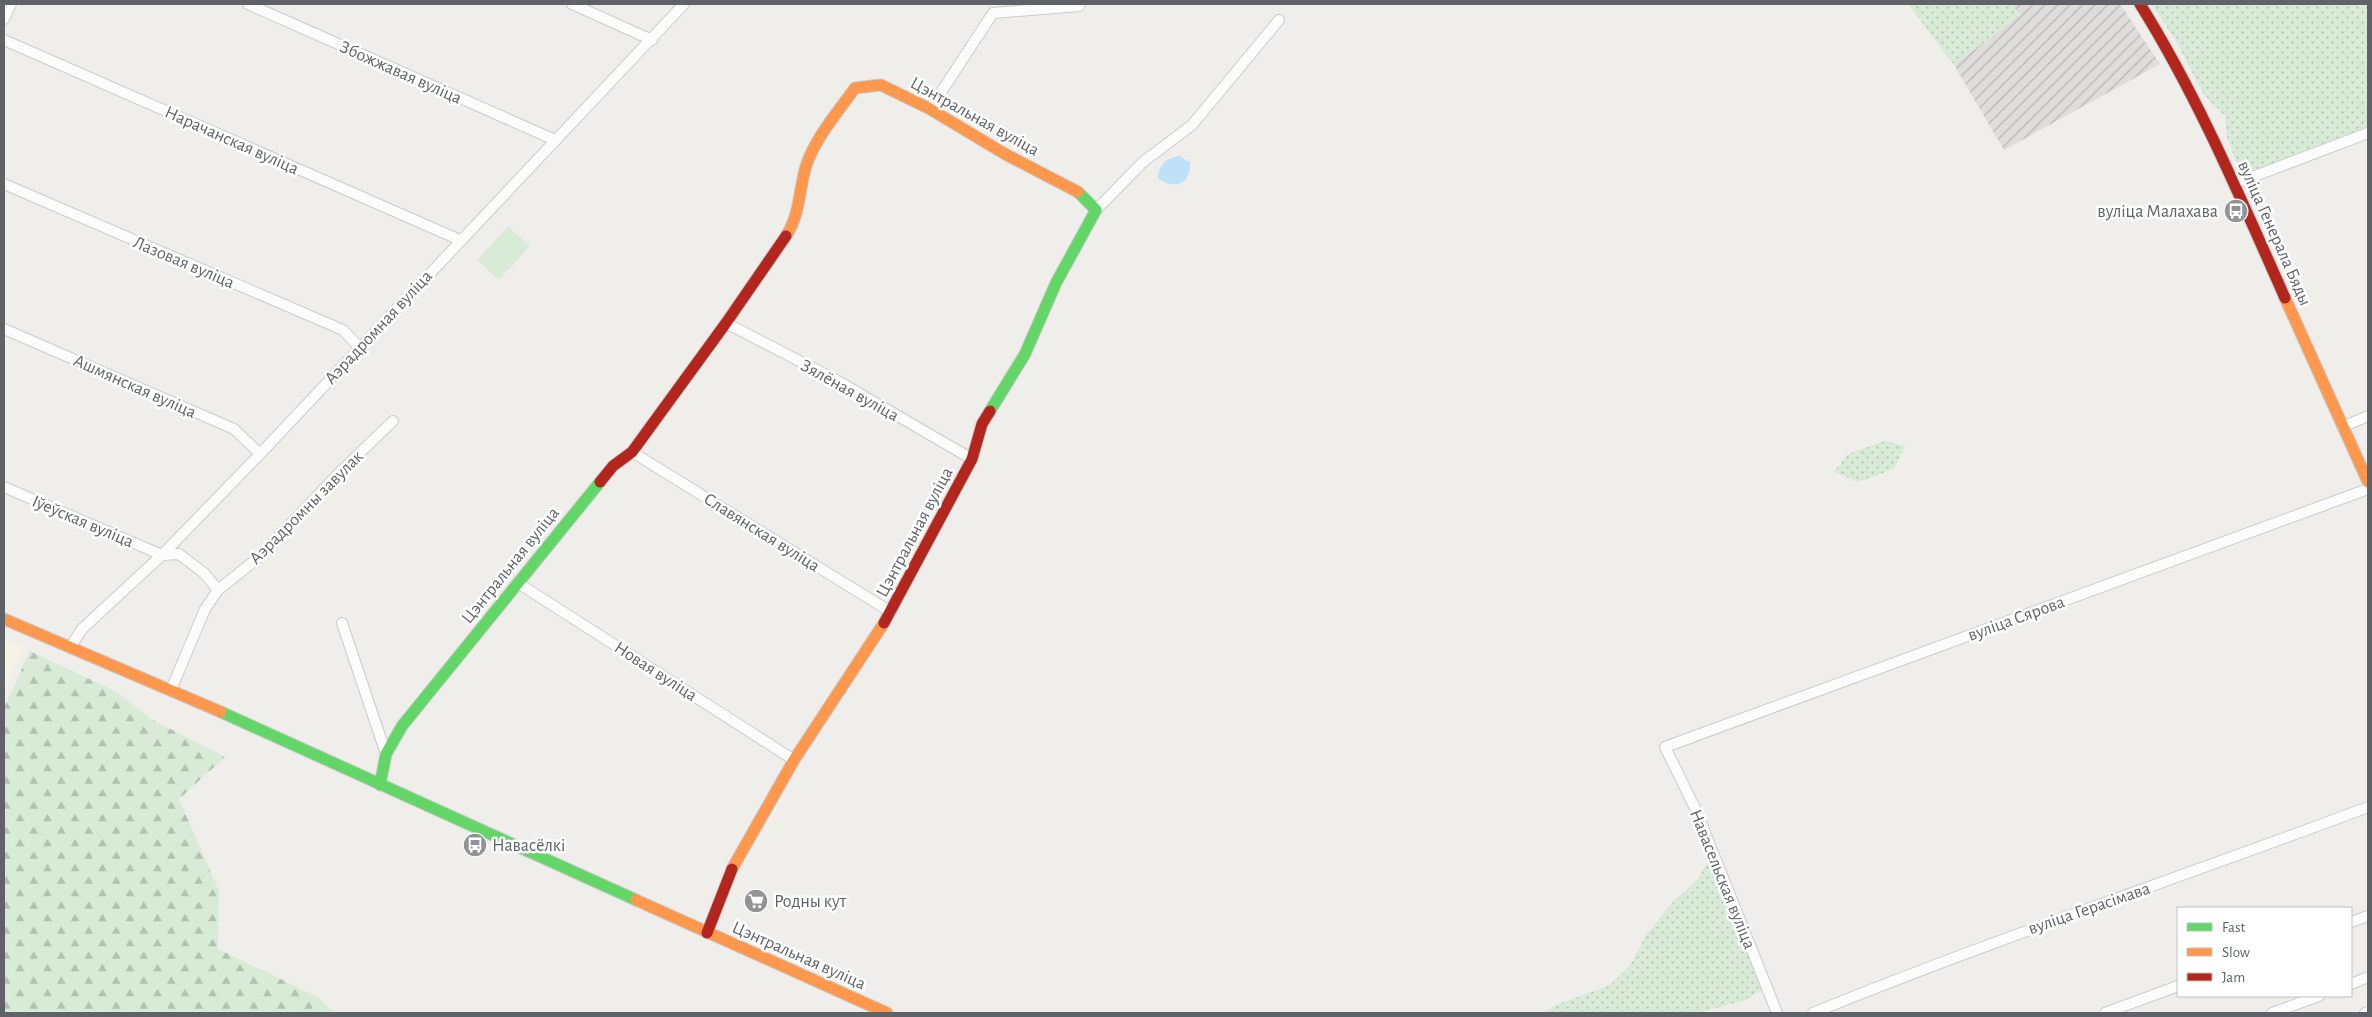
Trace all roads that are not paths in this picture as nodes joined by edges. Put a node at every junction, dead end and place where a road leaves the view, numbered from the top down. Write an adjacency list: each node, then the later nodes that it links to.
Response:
1 (11, 4): 7 (street)
2 (248, 4): 13 (street, Збожжавая вуліца)
3 (572, 4): 10 (street)
4 (684, 4): 10 (street, Аэрадромная вуліца)
5 (1080, 4): 11 (street)
6 (2140, 4): 15 (street, вуліца Генерала Бяды)
7 (4, 19)
8 (1279, 20): 16 (street)
9 (4, 40): 17 (street, Нарачанская вуліца)
10 (652, 40): 13 (street, Аэрадромная вуліца)
11 (930, 109): 16 (street, Цэнтральная вуліца); 18 (street, Цэнтральная вуліца)
12 (2368, 133): 15 (street)
13 (555, 140): 17 (street, Аэрадромная вуліца)
14 (4, 184): 20 (street, Лазовая вуліца)
15 (2234, 184): 23 (street, вуліца Генерала Бяды)
16 (1096, 210): 26 (street, Цэнтральная вуліца)
17 (460, 240): 20 (street, Аэрадромная вуліца)
18 (726, 323): 24 (street, Цэнтральная вуліца); 26 (street, Зялёная вуліца)
19 (4, 329): 25 (street, Ашмянская вуліца)
20 (360, 347): 25 (street, Аэрадромная вуліца)
21 (2368, 416): 23 (street)
22 (392, 422): 32 (street, Аэрадромны завулак)
23 (2342, 427): 27 (street, вуліца Генерала Бяды)
24 (632, 452): 31 (street, Цэнтральная вуліца); 33 (street, Славянская вуліца)
25 (260, 454): 30 (street, Аэрадромная вуліца)
26 (972, 459): 33 (street, Цэнтральная вуліца)
27 (2368, 482)
28 (4, 487): 30 (street, Іўеўская вуліца)
29 (2368, 489): 38 (street, вуліца Сярова)
30 (162, 555): 32 (street, Іўеўская вуліца); 36 (street, Аэрадромная вуліца)
31 (518, 583): 39 (street, Цэнтральная вуліца); 40 (street, Новая вуліца)
32 (218, 590): 37 (street, Аэрадромны завулак)
33 (891, 612): 40 (street, Цэнтральная вуліца)
34 (4, 619): 36 (street, Цэнтральная вуліца)
35 (342, 623): 39 (street)
36 (70, 648): 37 (street, Цэнтральная вуліца)
37 (171, 690): 41 (street, Цэнтральная вуліца)
38 (1665, 747): 52 (street, Навасельская вуліца)
39 (386, 754): 41 (street, Цэнтральная вуліца)
40 (794, 760): 45 (street, Цэнтральная вуліца)
41 (380, 785): 45 (street, Цэнтральная вуліца)
42 (2368, 807): 53 (street, вуліца Герасімава)
43 (2368, 916): 44 (street)
44 (2352, 922)
45 (707, 933): 50 (street, Цэнтральная вуліца)
46 (2368, 978): 47 (street)
47 (2352, 984)
48 (2177, 986): 54 (street)
49 (2316, 997): 55 (street)
50 (882, 1011)
51 (2368, 1012): 56 (street)
52 (1777, 1013)
53 (1812, 1013)
54 (2105, 1013)
55 (2272, 1013)
56 (2365, 1013)

